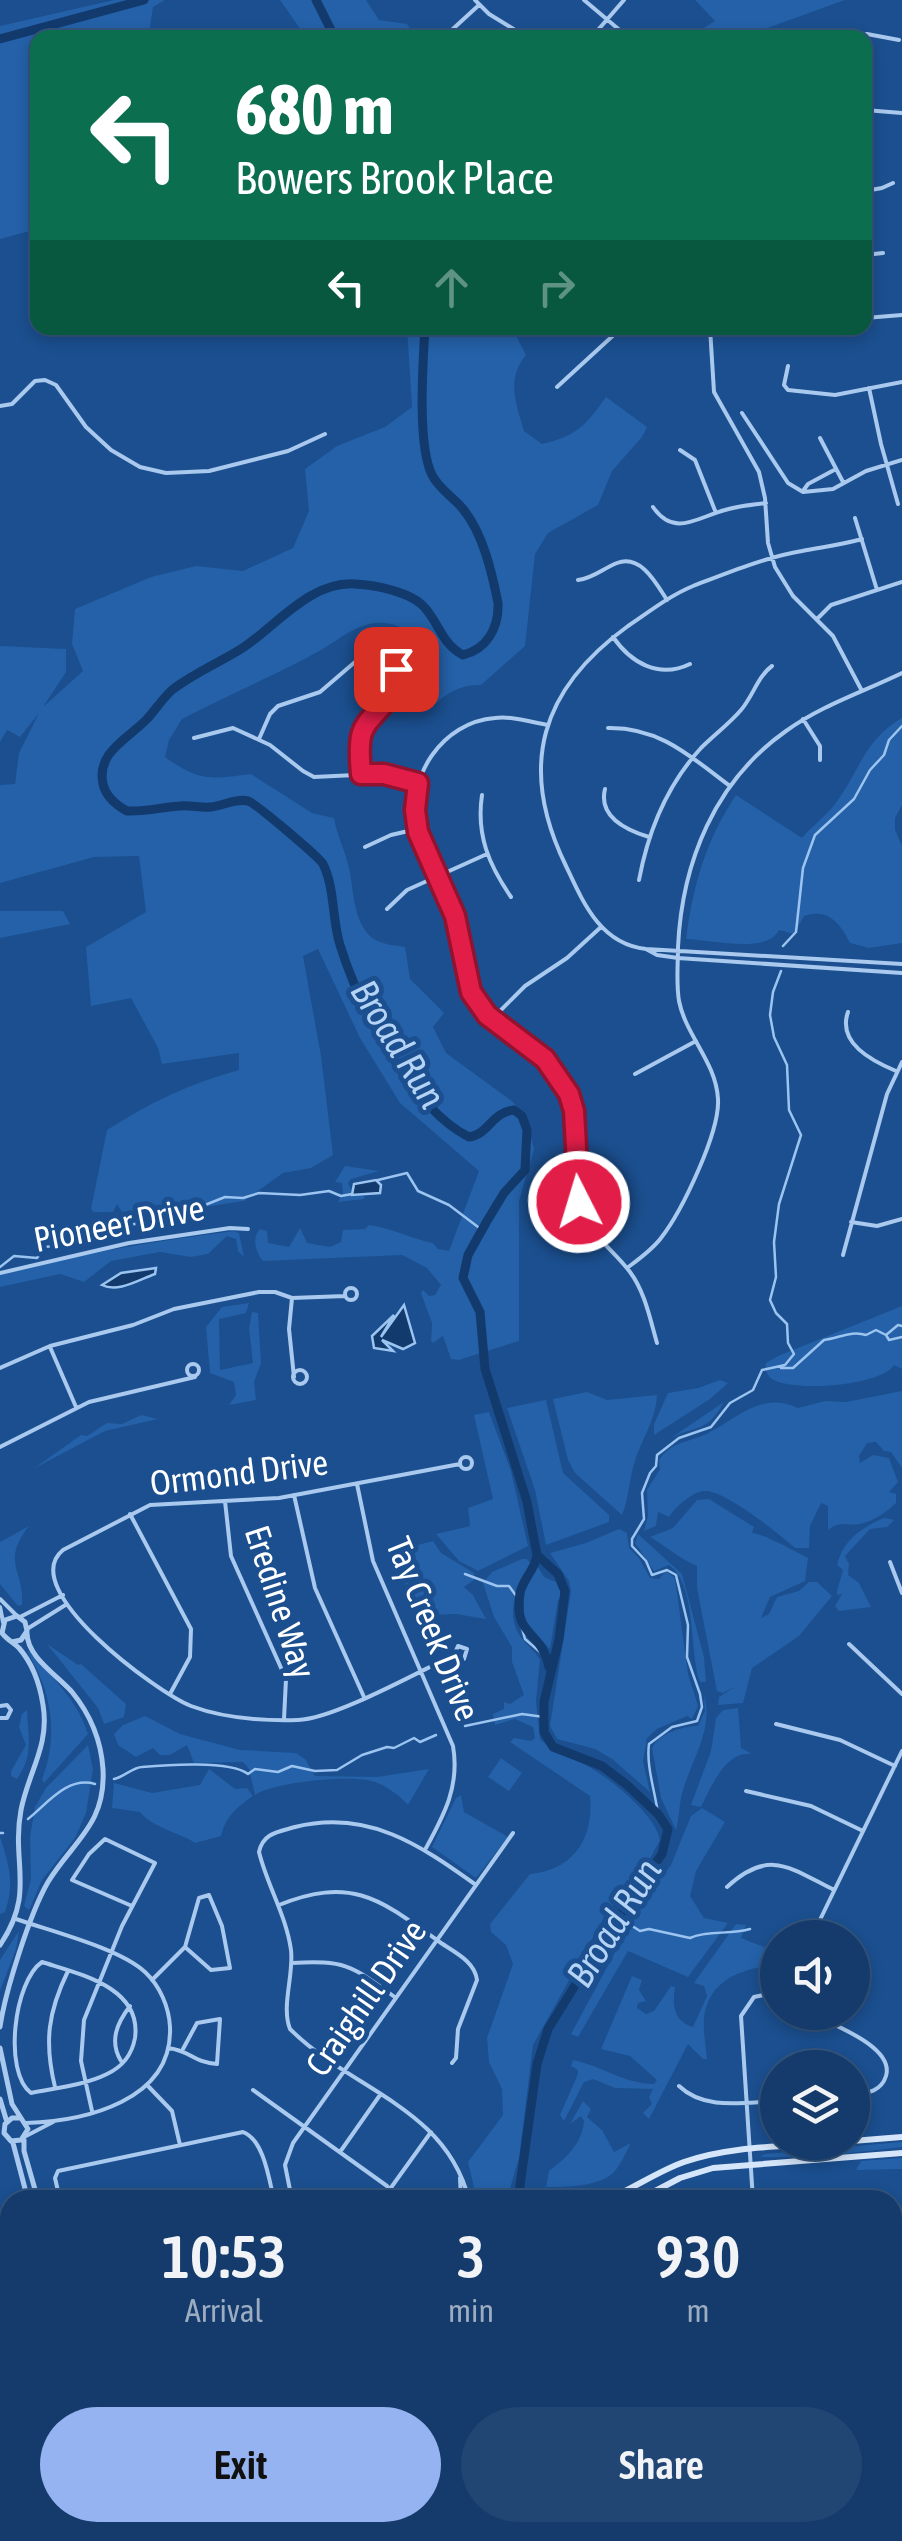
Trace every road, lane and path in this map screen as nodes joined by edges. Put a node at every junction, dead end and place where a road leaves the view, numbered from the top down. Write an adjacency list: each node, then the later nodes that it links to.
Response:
1 (584, 0): 4 (street)
2 (624, 0): 4 (street)
3 (477, 3): 5 (street); 6 (street)
4 (607, 20): 7 (street); 8 (street)
5 (452, 30)
6 (516, 30)
7 (598, 30)
8 (619, 30)
9 (872, 35): 10 (street)
10 (899, 40)
11 (872, 111): 12 (street)
12 (902, 113)
13 (892, 182): 14 (street)
14 (872, 189)
15 (883, 252): 16 (street)
16 (872, 253)
17 (902, 315): 18 (street)
18 (872, 317)
19 (614, 335): 23 (street)
20 (710, 335): 29 (street)
21 (788, 366): 24 (street)
22 (902, 382): 24 (street)
23 (557, 387)
24 (869, 388): 33 (street)
25 (0, 406): 28 (street)
26 (742, 413): 27 (street)
27 (754, 430): 29 (street); 36 (street)
28 (325, 434)
29 (741, 438): 37 (street)
30 (820, 438): 34 (street)
31 (680, 450): 40 (street)
32 (902, 460): 33 (street)
33 (886, 464): 35 (street); 38 (street)
34 (836, 469): 35 (street); 36 (street)
35 (844, 484): 36 (street)
36 (803, 492)
37 (766, 504): 40 (street); 43 (street)
38 (898, 504)
39 (653, 508): 40 (street)
40 (716, 513)
41 (855, 518): 42 (street)
42 (862, 539): 43 (street); 46 (street)
43 (772, 559): 47 (street); 48 (street)
44 (578, 580): 47 (street)
45 (902, 582): 46 (street)
46 (877, 590): 48 (street)
47 (667, 600): 49 (street)
48 (817, 619): 53 (street)
49 (613, 637): 50 (street); 55 (street)
50 (690, 664)
51 (772, 666): 59 (street)
52 (902, 673): 53 (street)
53 (862, 691): 54 (street)
54 (804, 719): 60 (street); 63 (street)
55 (548, 726): 62 (street); 74 (street)
56 (608, 728): 59 (street)
57 (194, 738): 58 (street)
58 (258, 739): 61 (street); 61 (street)
59 (692, 758): 63 (street); 67 (street)
60 (820, 760)
61 (361, 774): 62 (street)
62 (418, 783): 66 (street)
63 (730, 786): 76 (street)
64 (605, 789): 67 (street)
65 (482, 795): 69 (street)
66 (417, 829): 68 (street); 70 (street)
67 (649, 837): 71 (street)
68 (365, 847)
69 (487, 854): 70 (street); 72 (street)
70 (437, 876): 73 (street); 81 (street)
71 (639, 880)
72 (512, 897)
73 (387, 909)
74 (601, 927): 75 (street); 81 (street)
75 (646, 949): 76 (street); 77 (street)
76 (678, 950): 77 (street); 78 (street)
77 (678, 958): 79 (street); 82 (street)
78 (902, 964)
79 (902, 973)
80 (848, 1012): 84 (street)
81 (492, 1019): 90 (street)
82 (696, 1041): 85 (street); 90 (street)
83 (902, 1062): 84 (street)
84 (896, 1071): 87 (street)
85 (635, 1074)
86 (902, 1220): 87 (street)
87 (851, 1222): 89 (street)
88 (248, 1229): 91 (street, Pioneer Drive)
89 (843, 1255)
90 (627, 1268): 94 (street)
91 (0, 1273)
92 (345, 1296): 93 (street)
93 (292, 1298): 95 (street); 98 (street)
94 (658, 1343)
95 (50, 1346): 96 (street); 99 (street)
96 (0, 1368)
97 (195, 1376): 99 (street)
98 (294, 1377)
99 (76, 1407): 100 (street)
100 (0, 1447)
101 (460, 1464): 102 (street, Ormond Drive)
102 (357, 1484): 103 (street, Ormond Drive); 119 (street, Tay Creek Drive)
103 (294, 1495): 104 (street, Ormond Drive); 122 (street)
104 (225, 1501): 105 (street, Ormond Drive); 125 (street, Eredine Way)
105 (130, 1514): 108 (street, Ormond Drive); 121 (street)
106 (890, 1562): 107 (street)
107 (902, 1592)
108 (63, 1596): 110 (street); 112 (street)
109 (0, 1599): 112 (street)
110 (68, 1604): 114 (street); 121 (street)
111 (0, 1608): 113 (street)
112 (18, 1616): 113 (street); 114 (street)
113 (2, 1625): 116 (street)
114 (27, 1631): 116 (street); 140 (street)
115 (0, 1640): 116 (street)
116 (10, 1641): 138 (street)
117 (849, 1644): 120 (street)
118 (454, 1656): 119 (street)
119 (422, 1670): 122 (street); 132 (street, Tay Creek Drive)
120 (902, 1694)
121 (170, 1695): 125 (street)
122 (364, 1697): 125 (street)
123 (0, 1706): 124 (street)
124 (0, 1718)
125 (284, 1719)
126 (776, 1724): 128 (street)
127 (902, 1752): 128 (street)
128 (895, 1766): 130 (street)
129 (746, 1791): 130 (street)
130 (863, 1831): 135 (street)
131 (513, 1833): 133 (street, Craighill Drive)
132 (426, 1848): 133 (street); 136 (street)
133 (476, 1885): 141 (street, Craighill Drive)
134 (727, 1887): 135 (street)
135 (834, 1890): 139 (street)
136 (280, 1905): 141 (street); 145 (street)
137 (132, 1906): 137 (street); 144 (street)
138 (16, 1919): 140 (street); 142 (street)
139 (820, 1920)
140 (30, 1924): 144 (street); 152 (street)
141 (437, 1940): 150 (street, Craighill Drive); 158 (street)
142 (0, 1946)
143 (184, 1947): 143 (street); 147 (street)
144 (112, 1953): 147 (street); 148 (street)
145 (292, 1963): 150 (street); 159 (street)
146 (68, 1972): 148 (street); 163 (street); 163 (street)
147 (152, 1980): 155 (street)
148 (100, 1984): 151 (street); 160 (street)
149 (760, 1995): 168 (street)
150 (396, 1998): 159 (street, Craighill Drive)
151 (130, 2006): 157 (street); 157 (street)
152 (0, 2027)
153 (842, 2030): 165 (street)
154 (0, 2048): 171 (street)
155 (168, 2048): 156 (street); 161 (street)
156 (183, 2049): 156 (street)
157 (123, 2062): 160 (street)
158 (452, 2063)
159 (345, 2070): 166 (street); 174 (street, Craighill Drive)
160 (84, 2081): 163 (street); 170 (street)
161 (148, 2086): 170 (street); 180 (street)
162 (679, 2086): 168 (street)
163 (55, 2088)
164 (253, 2090): 174 (street)
165 (870, 2093)
166 (380, 2095): 175 (street); 183 (street)
167 (0, 2099): 176 (street)
168 (746, 2102): 169 (street); 182 (street)
169 (760, 2102)
170 (92, 2111): 172 (street)
171 (19, 2118): 173 (street); 176 (street)
172 (57, 2120): 173 (street); 177 (street)
173 (26, 2123): 177 (street)
174 (305, 2126): 183 (street); 192 (street, Craighill Drive)
175 (431, 2132): 186 (street); 187 (street)
176 (4, 2133): 177 (street); 188 (street)
177 (25, 2137): 189 (street)
178 (902, 2138): 179 (main road)
179 (870, 2141)
180 (180, 2145): 190 (street); 191 (street)
181 (760, 2149): 182 (main road)
182 (748, 2150): 185 (street); 195 (main road)
183 (340, 2152): 187 (street)
184 (902, 2153): 185 (main road)
185 (749, 2164): 196 (main road); 197 (street)
186 (460, 2178): 193 (street); 194 (street)
187 (390, 2189)
188 (26, 2190)
189 (35, 2190)
190 (58, 2190)
191 (272, 2190)
192 (290, 2190)
193 (461, 2190)
194 (465, 2190)
195 (627, 2190)
196 (659, 2190)
197 (751, 2190)

